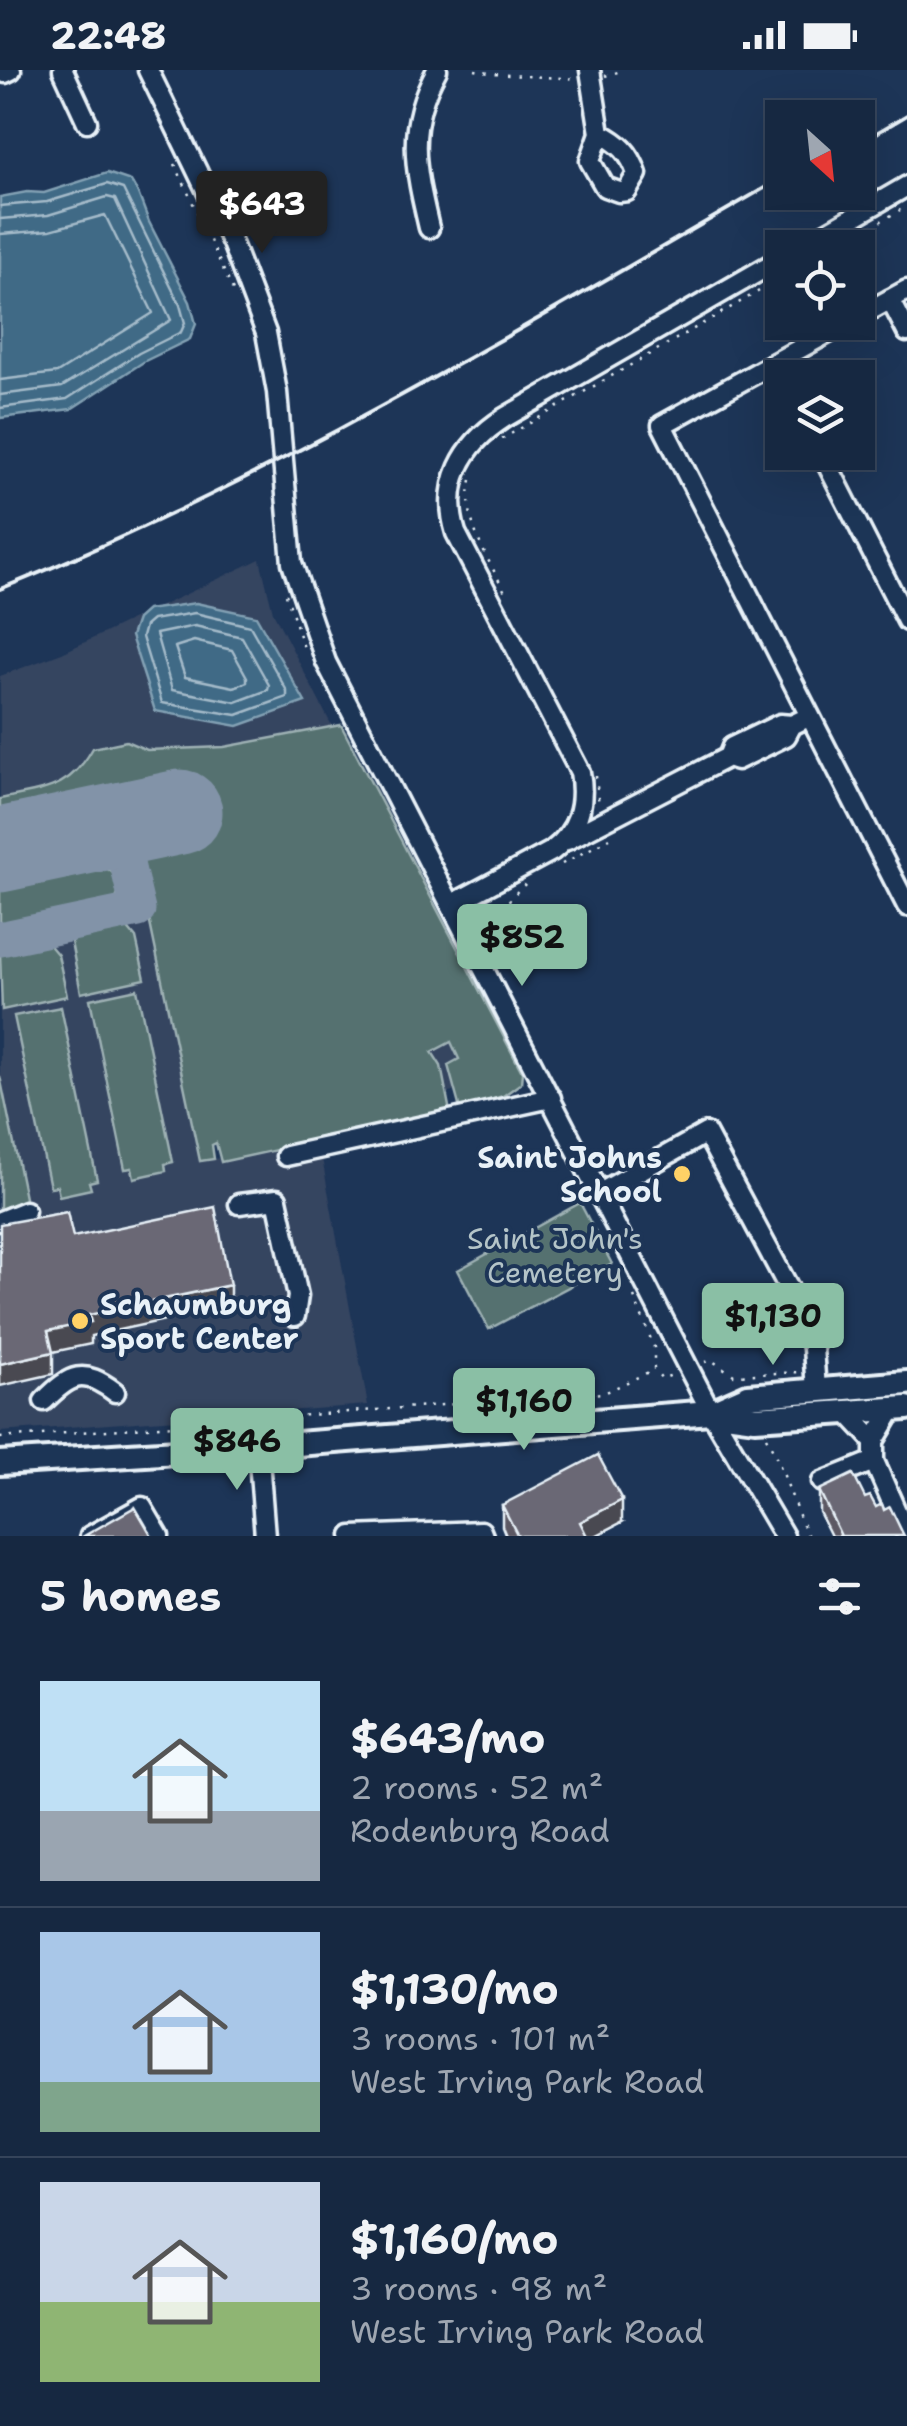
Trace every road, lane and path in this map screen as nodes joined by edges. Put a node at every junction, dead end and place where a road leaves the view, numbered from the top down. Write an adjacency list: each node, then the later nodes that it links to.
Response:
1 (62, 70): 7 (street)
2 (148, 70): 36 (street)
3 (436, 70): 12 (street)
4 (475, 70): 6 (path)
5 (624, 70): 6 (path)
6 (590, 74): 8 (street)
7 (87, 122)
8 (600, 132)
9 (170, 148): 18 (path)
10 (907, 186): 13 (street)
11 (907, 206): 14 (path)
12 (428, 228)
13 (831, 230)
14 (866, 230)
15 (765, 268): 33 (street)
16 (765, 288): 24 (path)
17 (899, 295): 19 (street); 20 (street)
18 (236, 299)
19 (875, 308)
20 (907, 332)
21 (822, 340): 22 (street)
22 (793, 360)
23 (765, 377): 29 (street)
24 (503, 439)
25 (830, 470): 28 (street)
26 (472, 475): 27 (path)
27 (512, 606)
28 (907, 621)
29 (810, 716): 33 (street); 37 (street)
30 (590, 761): 31 (path)
31 (599, 812)
32 (608, 833): 34 (path)
33 (567, 840): 36 (street)
34 (556, 868)
35 (533, 878): 38 (path)
36 (451, 905): 39 (street)
37 (907, 906)
38 (486, 925)
39 (551, 1098): 40 (street); 41 (street)
40 (286, 1156)
41 (600, 1194): 50 (street); 54 (street)
42 (240, 1204): 45 (street)
43 (25, 1211): 44 (street)
44 (0, 1221)
45 (295, 1316)
46 (711, 1360): 47 (path)
47 (741, 1374)
48 (662, 1379): 56 (path)
49 (907, 1383): 50 (main road)
50 (816, 1390): 54 (main road)
51 (115, 1392): 52 (street)
52 (44, 1401)
53 (900, 1409): 55 (main road); 57 (street)
54 (712, 1412): 55 (main road); 58 (main road); 63 (street)
55 (847, 1412): 57 (street)
56 (0, 1438)
57 (874, 1441): 60 (street)
58 (258, 1447): 61 (main road); 67 (street)
59 (775, 1453): 73 (path)
60 (874, 1461): 62 (street); 74 (street)
61 (0, 1462)
62 (822, 1482)
63 (764, 1507): 71 (street); 72 (street)
64 (445, 1534): 69 (street); 70 (street)
65 (90, 1536): 66 (street)
66 (159, 1536)
67 (265, 1536)
68 (352, 1536): 69 (street)
69 (369, 1536)
70 (483, 1536)
71 (770, 1536)
72 (784, 1536)
73 (808, 1536)
74 (907, 1536)

